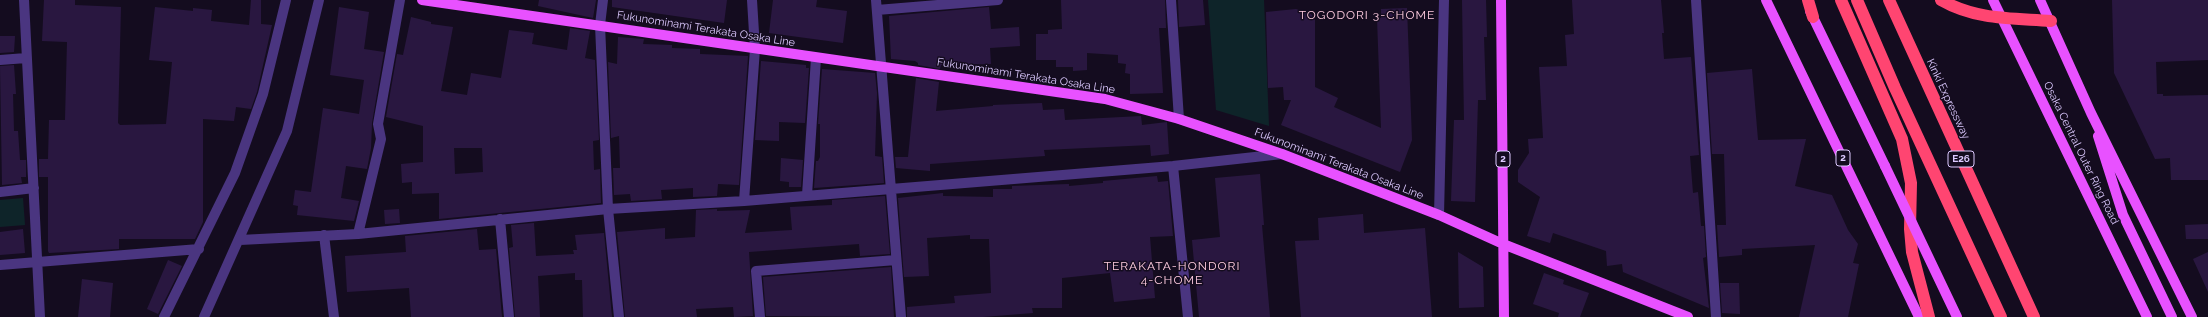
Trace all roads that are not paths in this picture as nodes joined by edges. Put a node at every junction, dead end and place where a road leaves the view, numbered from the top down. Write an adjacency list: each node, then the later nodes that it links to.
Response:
1 (24, 0): 28 (street)
2 (286, 0): 48 (street)
3 (319, 0): 46 (street)
4 (400, 0): 44 (street)
5 (422, 0): 26 (main road, Fukunominami Terakata Osaka Line)
6 (603, 0): 26 (street)
7 (752, 0): 27 (street)
8 (998, 0): 22 (street)
9 (1171, 0): 33 (street)
10 (1444, 0): 42 (street)
11 (1501, 0): 47 (main road, 2)
12 (1696, 0): 63 (street)
13 (1766, 0): 64 (main road, 2)
14 (1805, 0): 23 (main road)
15 (1808, 0): 23 (highway)
16 (1842, 0): 65 (highway)
17 (1857, 0): 67 (highway, E26)
18 (1890, 0): 68 (highway, Kinki Expressway / E26)
19 (1941, 0): 24 (highway)
20 (1993, 0): 24 (main road, Osaka Central Outer Ring Road)
21 (2040, 0): 25 (main road)
22 (876, 5): 31 (street)
23 (1813, 17): 66 (main road, bridge)
24 (2001, 18): 25 (highway); 69 (main road, Osaka Central Outer Ring Road)
25 (2051, 21): 32 (main road)
26 (600, 25): 27 (main road, Fukunominami Terakata Osaka Line); 41 (street)
27 (755, 49): 29 (main road, Fukunominami Terakata Osaka Line); 40 (street)
28 (26, 58): 30 (street); 36 (street)
29 (816, 58): 31 (main road, Fukunominami Terakata Osaka Line); 39 (street)
30 (0, 60)
31 (881, 67): 33 (main road, Fukunominami Terakata Osaka Line); 37 (street)
32 (2091, 113): 70 (main road); 71 (main road)
33 (1179, 119): 34 (main road, Fukunominami Terakata Osaka Line)
34 (1282, 154): 35 (street); 42 (main road, Fukunominami Terakata Osaka Line)
35 (1173, 166): 37 (street); 60 (street)
36 (34, 188): 38 (street); 50 (street)
37 (891, 188): 39 (street); 49 (street)
38 (0, 192)
39 (807, 195): 40 (street)
40 (744, 202): 41 (street)
41 (608, 209): 43 (street); 57 (street)
42 (1439, 215): 47 (main road, Fukunominami Terakata Osaka Line)
43 (500, 219): 44 (street); 56 (street)
44 (358, 234): 45 (street)
45 (324, 235): 46 (street); 55 (street)
46 (240, 240): 54 (street)
47 (1503, 244): 61 (main road, 2); 62 (main road, Fukunominami Terakata Osaka Line)
48 (199, 249): 50 (street); 53 (street)
49 (896, 260): 58 (street); 59 (street)
50 (38, 263): 51 (street); 52 (street)
51 (0, 265)
52 (40, 317)
53 (164, 317)
54 (204, 317)
55 (334, 317)
56 (509, 317)
57 (619, 317)
58 (760, 317)
59 (901, 317)
60 (1188, 317)
61 (1504, 317)
62 (1688, 317)
63 (1716, 317)
64 (1919, 317)
65 (1929, 317)
66 (1957, 317)
67 (2001, 317)
68 (2034, 317)
69 (2147, 317)
70 (2172, 317)
71 (2192, 317)

